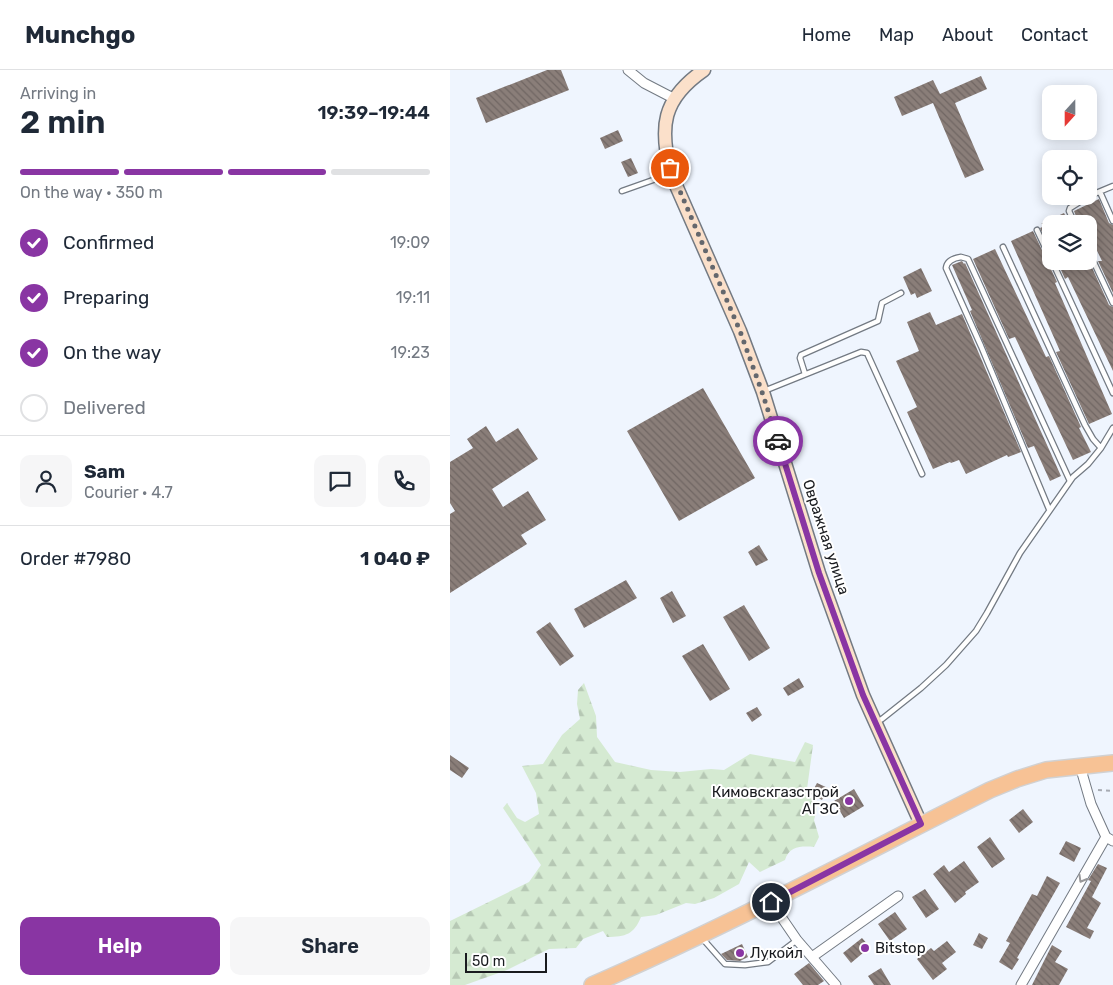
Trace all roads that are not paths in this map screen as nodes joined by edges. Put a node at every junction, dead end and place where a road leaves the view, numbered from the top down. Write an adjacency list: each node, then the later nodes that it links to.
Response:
1 (628, 70): 3 (street)
2 (704, 70): 3 (street, Овражная улица)
3 (673, 98): 4 (street, Овражная улица)
4 (671, 174): 6 (lane); 21 (street, Овражная улица)
5 (1113, 186): 7 (lane)
6 (622, 191)
7 (1100, 192): 8 (lane); 11 (lane)
8 (1097, 193)
9 (1075, 205): 10 (lane)
10 (1071, 215)
11 (1113, 221)
12 (1037, 230): 13 (lane)
13 (1042, 240)
14 (1003, 247): 24 (lane)
15 (1097, 268): 18 (lane)
16 (1057, 270): 22 (lane)
17 (901, 293): 20 (lane)
18 (1111, 296): 19 (lane)
19 (1113, 303)
20 (805, 374): 21 (lane); 25 (lane)
21 (762, 392): 28 (street, Овражная улица)
22 (1113, 393)
23 (1113, 428): 24 (lane)
24 (1102, 448): 26 (lane)
25 (922, 474)
26 (1070, 481): 27 (lane); 27 (lane)
27 (1049, 509): 28 (lane)
28 (874, 723): 31 (street, Овражная улица)
29 (1113, 763): 30 (main road)
30 (1080, 766): 31 (main road); 32 (street)
31 (921, 824): 34 (main road)
32 (1110, 839): 40 (street, one-way to 40)
33 (898, 896): 37 (street)
34 (771, 902): 35 (main road); 36 (street)
35 (700, 936): 36 (lane); 38 (main road)
36 (797, 940): 37 (street)
37 (812, 957): 39 (street)
38 (592, 985)
39 (836, 985)
40 (1021, 985)

